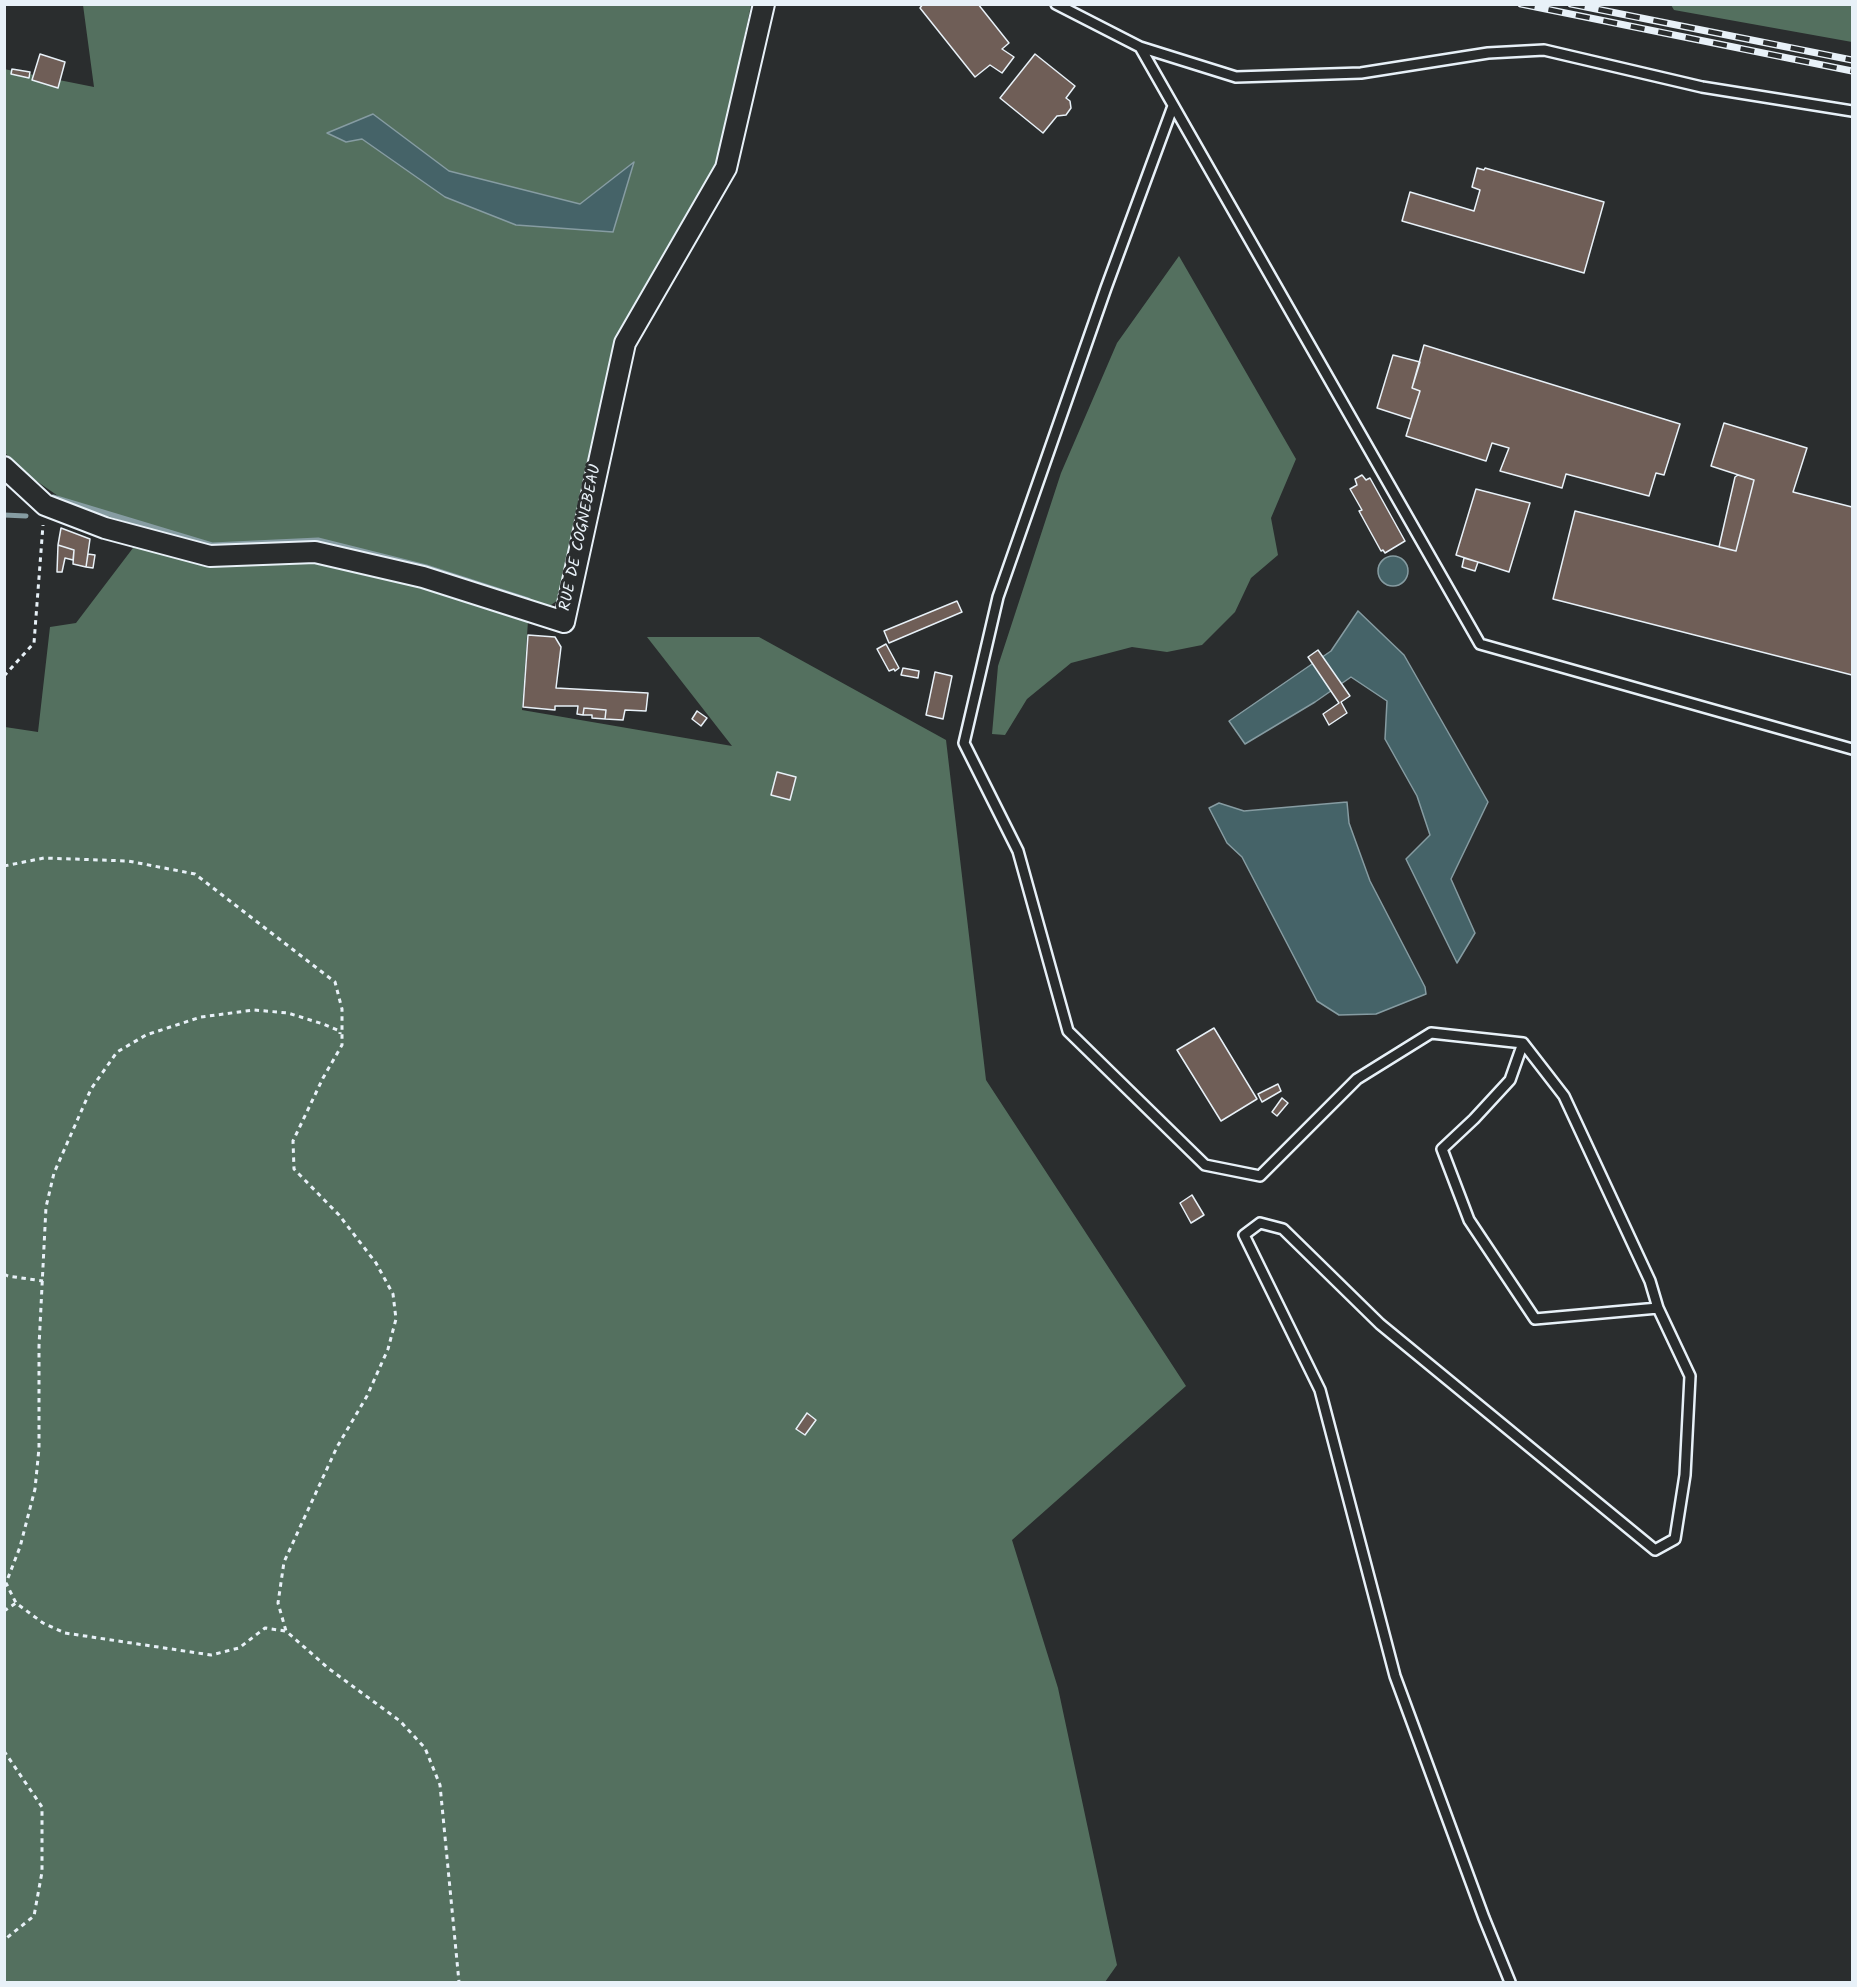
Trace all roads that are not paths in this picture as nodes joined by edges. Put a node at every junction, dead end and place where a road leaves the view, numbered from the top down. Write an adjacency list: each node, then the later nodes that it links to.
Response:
1 (764, 4): 6 (street, RUE DE COGNEBEAU)
2 (1056, 4): 3 (lane)
3 (1140, 47): 4 (lane); 5 (lane)
4 (1173, 106): 7 (lane); 8 (lane)
5 (1852, 111)
6 (4, 467)
7 (1852, 749)
8 (1523, 1043): 9 (lane); 9 (lane)
9 (1658, 1308): 10 (lane)
10 (1510, 1983)

